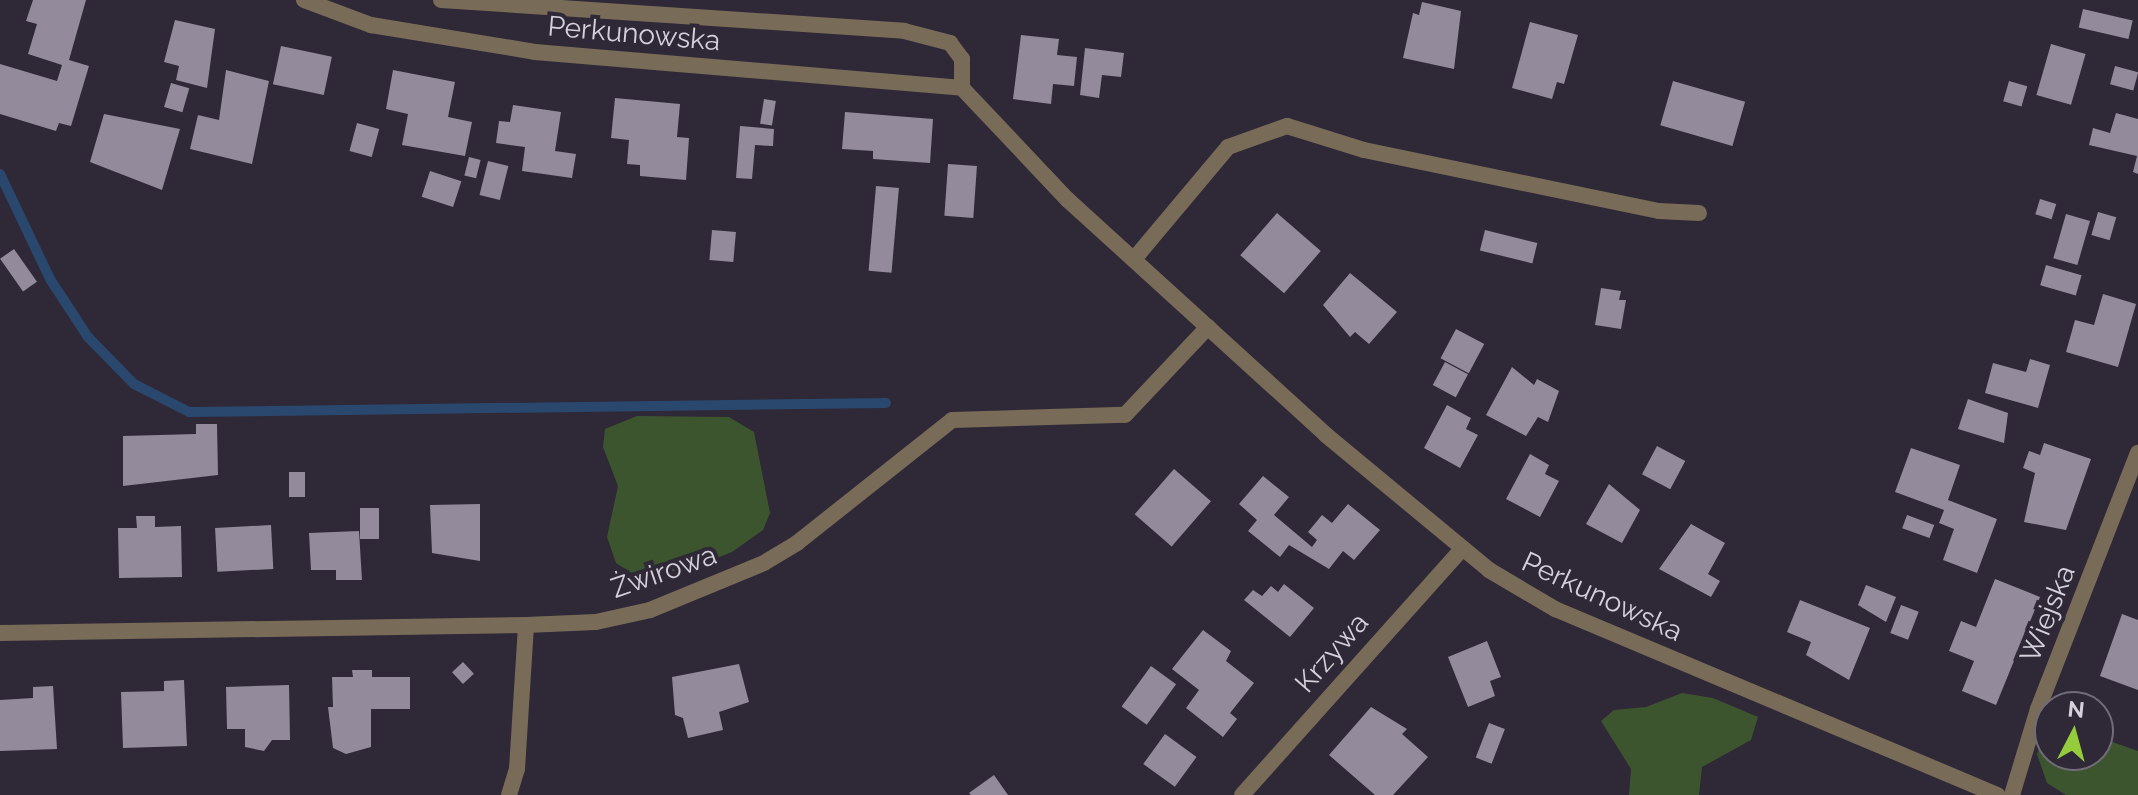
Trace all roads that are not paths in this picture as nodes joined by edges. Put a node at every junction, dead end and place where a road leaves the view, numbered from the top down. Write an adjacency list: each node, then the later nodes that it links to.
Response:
1 (306, 0): 2 (street, Perkunowska); 4 (street, Perkunowska)
2 (324, 0)
3 (441, 0): 4 (street, Perkunowska)
4 (962, 88): 6 (street, Perkunowska)
5 (1699, 213): 6 (street)
6 (1135, 258): 7 (street, Perkunowska)
7 (1208, 327): 9 (street, Perkunowska); 10 (street, Żwirowa)
8 (2138, 453): 15 (street, Wiejska)
9 (1463, 548): 13 (street, Krzywa); 14 (street, Perkunowska)
10 (526, 625): 11 (street, Żwirowa); 12 (street)
11 (0, 633)
12 (509, 795)
13 (1242, 795)
14 (1997, 795)
15 (2012, 795)

